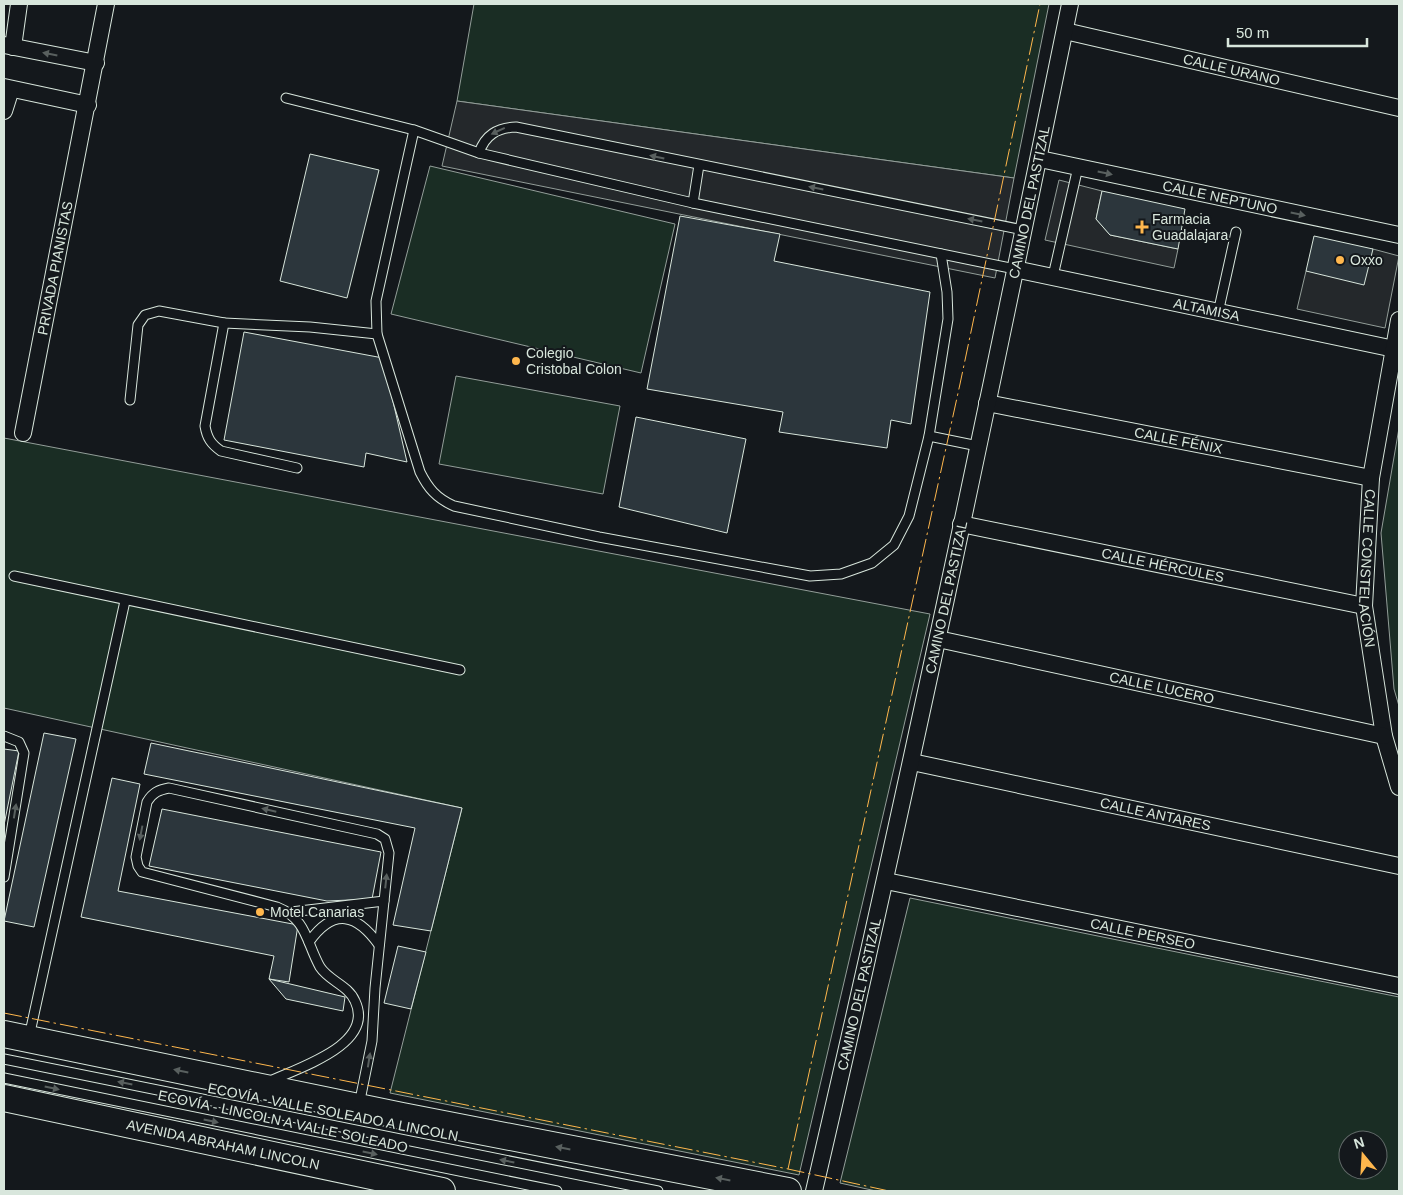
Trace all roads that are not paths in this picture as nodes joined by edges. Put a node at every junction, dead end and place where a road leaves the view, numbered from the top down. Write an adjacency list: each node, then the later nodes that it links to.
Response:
1 (19, 4): 5 (street)
2 (106, 4): 6 (street, PRIVADA PIANISTAS)
3 (1070, 4): 4 (street, CAMINO DEL PASTIZAL)
4 (1065, 31): 10 (street, CALLE URANO); 14 (street, CAMINO DEL PASTIZAL)
5 (8, 46): 6 (street, one-way to 5)
6 (96, 63): 9 (street, PRIVADA PIANISTAS)
7 (7, 88): 9 (street); 11 (street)
8 (286, 98): 12 (lane)
9 (88, 105): 31 (street, PRIVADA PIANISTAS)
10 (1399, 108)
11 (4, 111)
12 (414, 130): 13 (lane); 27 (lane)
13 (479, 153): 15 (lane, one-way to 13); 17 (lane)
14 (1040, 159): 16 (street, CALLE NEPTUNO); 18 (street, CAMINO DEL PASTIZAL)
15 (699, 165): 17 (lane); 18 (lane, one-way to 15)
16 (1078, 167): 20 (street, CALLE NEPTUNO, one-way to 20); 23 (lane)
17 (693, 203): 21 (lane)
18 (1023, 230): 22 (street, CAMINO DEL PASTIZAL)
19 (1236, 232): 24 (lane)
20 (1399, 235)
21 (940, 254): 22 (lane); 32 (lane)
22 (1015, 268): 23 (street, ALTAMISA); 30 (street, CAMINO DEL PASTIZAL)
23 (1053, 276): 24 (street, ALTAMISA)
24 (1218, 313): 28 (street, ALTAMISA)
25 (1399, 320): 28 (street, CALLE CONSTELACIÓN)
26 (224, 323): 27 (lane); 29 (lane); 34 (lane)
27 (377, 334): 32 (lane)
28 (1396, 350): 35 (street, CALLE CONSTELACIÓN)
29 (130, 400)
30 (987, 403): 33 (street, CAMINO DEL PASTIZAL); 35 (street, CALLE FÉNIX)
31 (23, 433)
32 (929, 436): 33 (lane)
33 (978, 446): 36 (street, CAMINO DEL PASTIZAL)
34 (297, 468)
35 (1371, 478): 39 (street, CALLE CONSTELACIÓN)
36 (962, 524): 39 (street, CALLE HÉRCULES); 40 (street, CAMINO DEL PASTIZAL)
37 (14, 576): 38 (lane)
38 (125, 601): 41 (lane); 54 (lane)
39 (1364, 606): 43 (street, CALLE CONSTELACIÓN)
40 (938, 639): 43 (street, CALLE LUCERO); 44 (street, CAMINO DEL PASTIZAL)
41 (460, 670)
42 (4, 736): 47 (lane, one-way to 42)
43 (1384, 736): 45 (street, CALLE CONSTELACIÓN)
44 (912, 762): 46 (street, CALLE ANTARES); 48 (street, CAMINO DEL PASTIZAL)
45 (1399, 787)
46 (1399, 866)
47 (4, 877)
48 (886, 881): 53 (street, CALLE PERSEO); 64 (street, CAMINO DEL PASTIZAL)
49 (384, 901): 50 (lane); 50 (lane, one-way to 50); 52 (lane)
50 (291, 912): 51 (lane)
51 (309, 942): 52 (lane); 57 (lane)
52 (379, 945): 59 (lane, one-way to 52)
53 (1399, 986)
54 (16, 1037): 57 (main road, one-way to 54)
55 (4, 1059): 62 (lane, ECOVÍA - VALLE SOLEADO A LINCOLN, one-way to 55)
56 (4, 1078): 61 (lane, ECOVÍA - LINCOLN A VALLE SOLEADO, one-way to 61)
57 (258, 1087): 59 (main road)
58 (4, 1098): 60 (main road, AVENIDA ABRAHAM LINCOLN)
59 (358, 1107): 63 (main road, one-way to 59)
60 (442, 1191)
61 (557, 1191)
62 (658, 1191)
63 (788, 1191)
64 (814, 1191)

